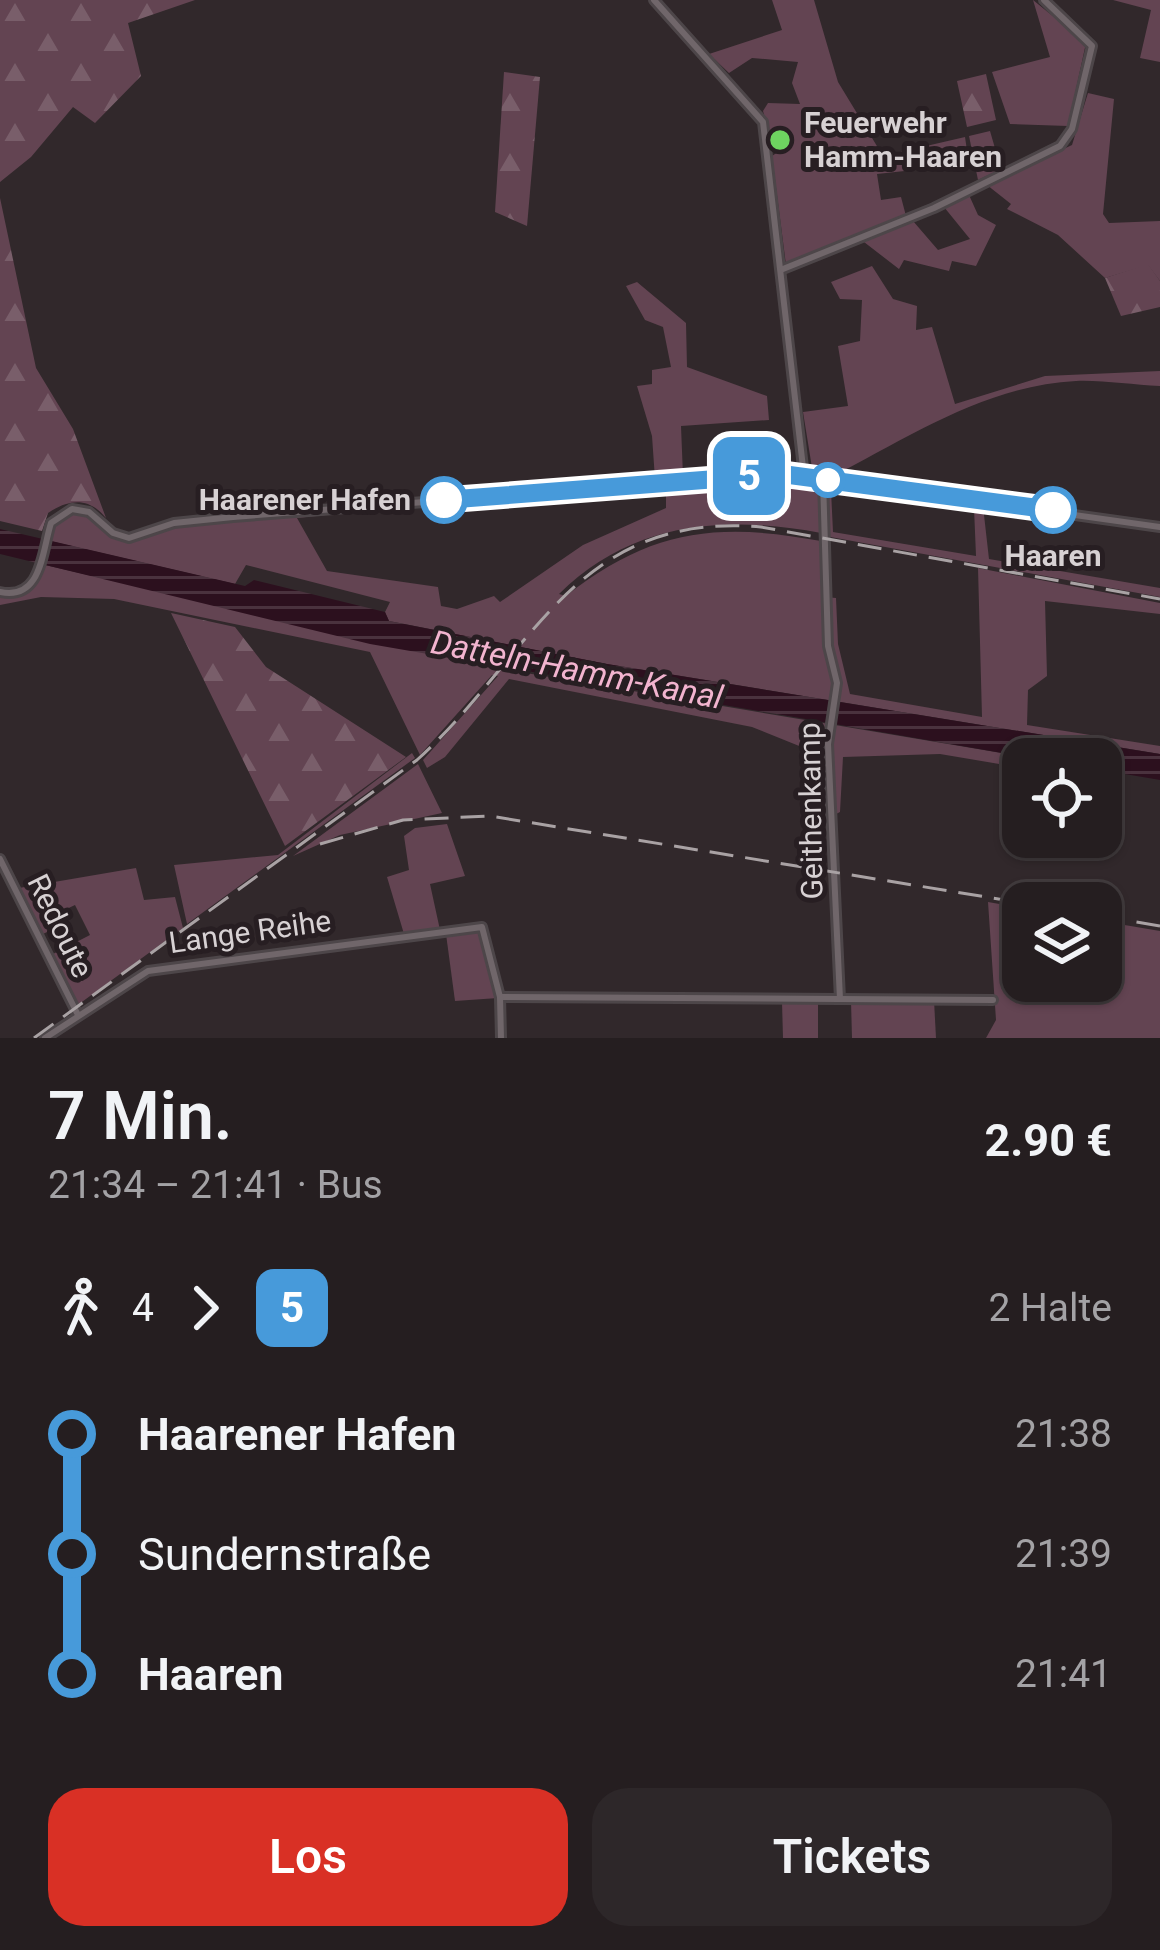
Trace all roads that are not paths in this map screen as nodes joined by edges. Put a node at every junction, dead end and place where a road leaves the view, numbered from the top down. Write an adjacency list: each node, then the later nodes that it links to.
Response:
1 (654, 0): 3 (street)
2 (1044, 0): 3 (street)
3 (782, 269): 4 (street)
4 (804, 476): 5 (street); 7 (street)
5 (823, 479): 6 (street); 10 (street, Geithenkamp)
6 (1160, 526)
7 (0, 592)
8 (0, 859): 12 (street, Redoute)
9 (500, 997): 10 (street); 12 (street, Lange Reihe); 14 (street)
10 (840, 999): 11 (street)
11 (993, 1000)
12 (78, 1015): 13 (street, Lange Reihe)
13 (45, 1038)
14 (501, 1038)

